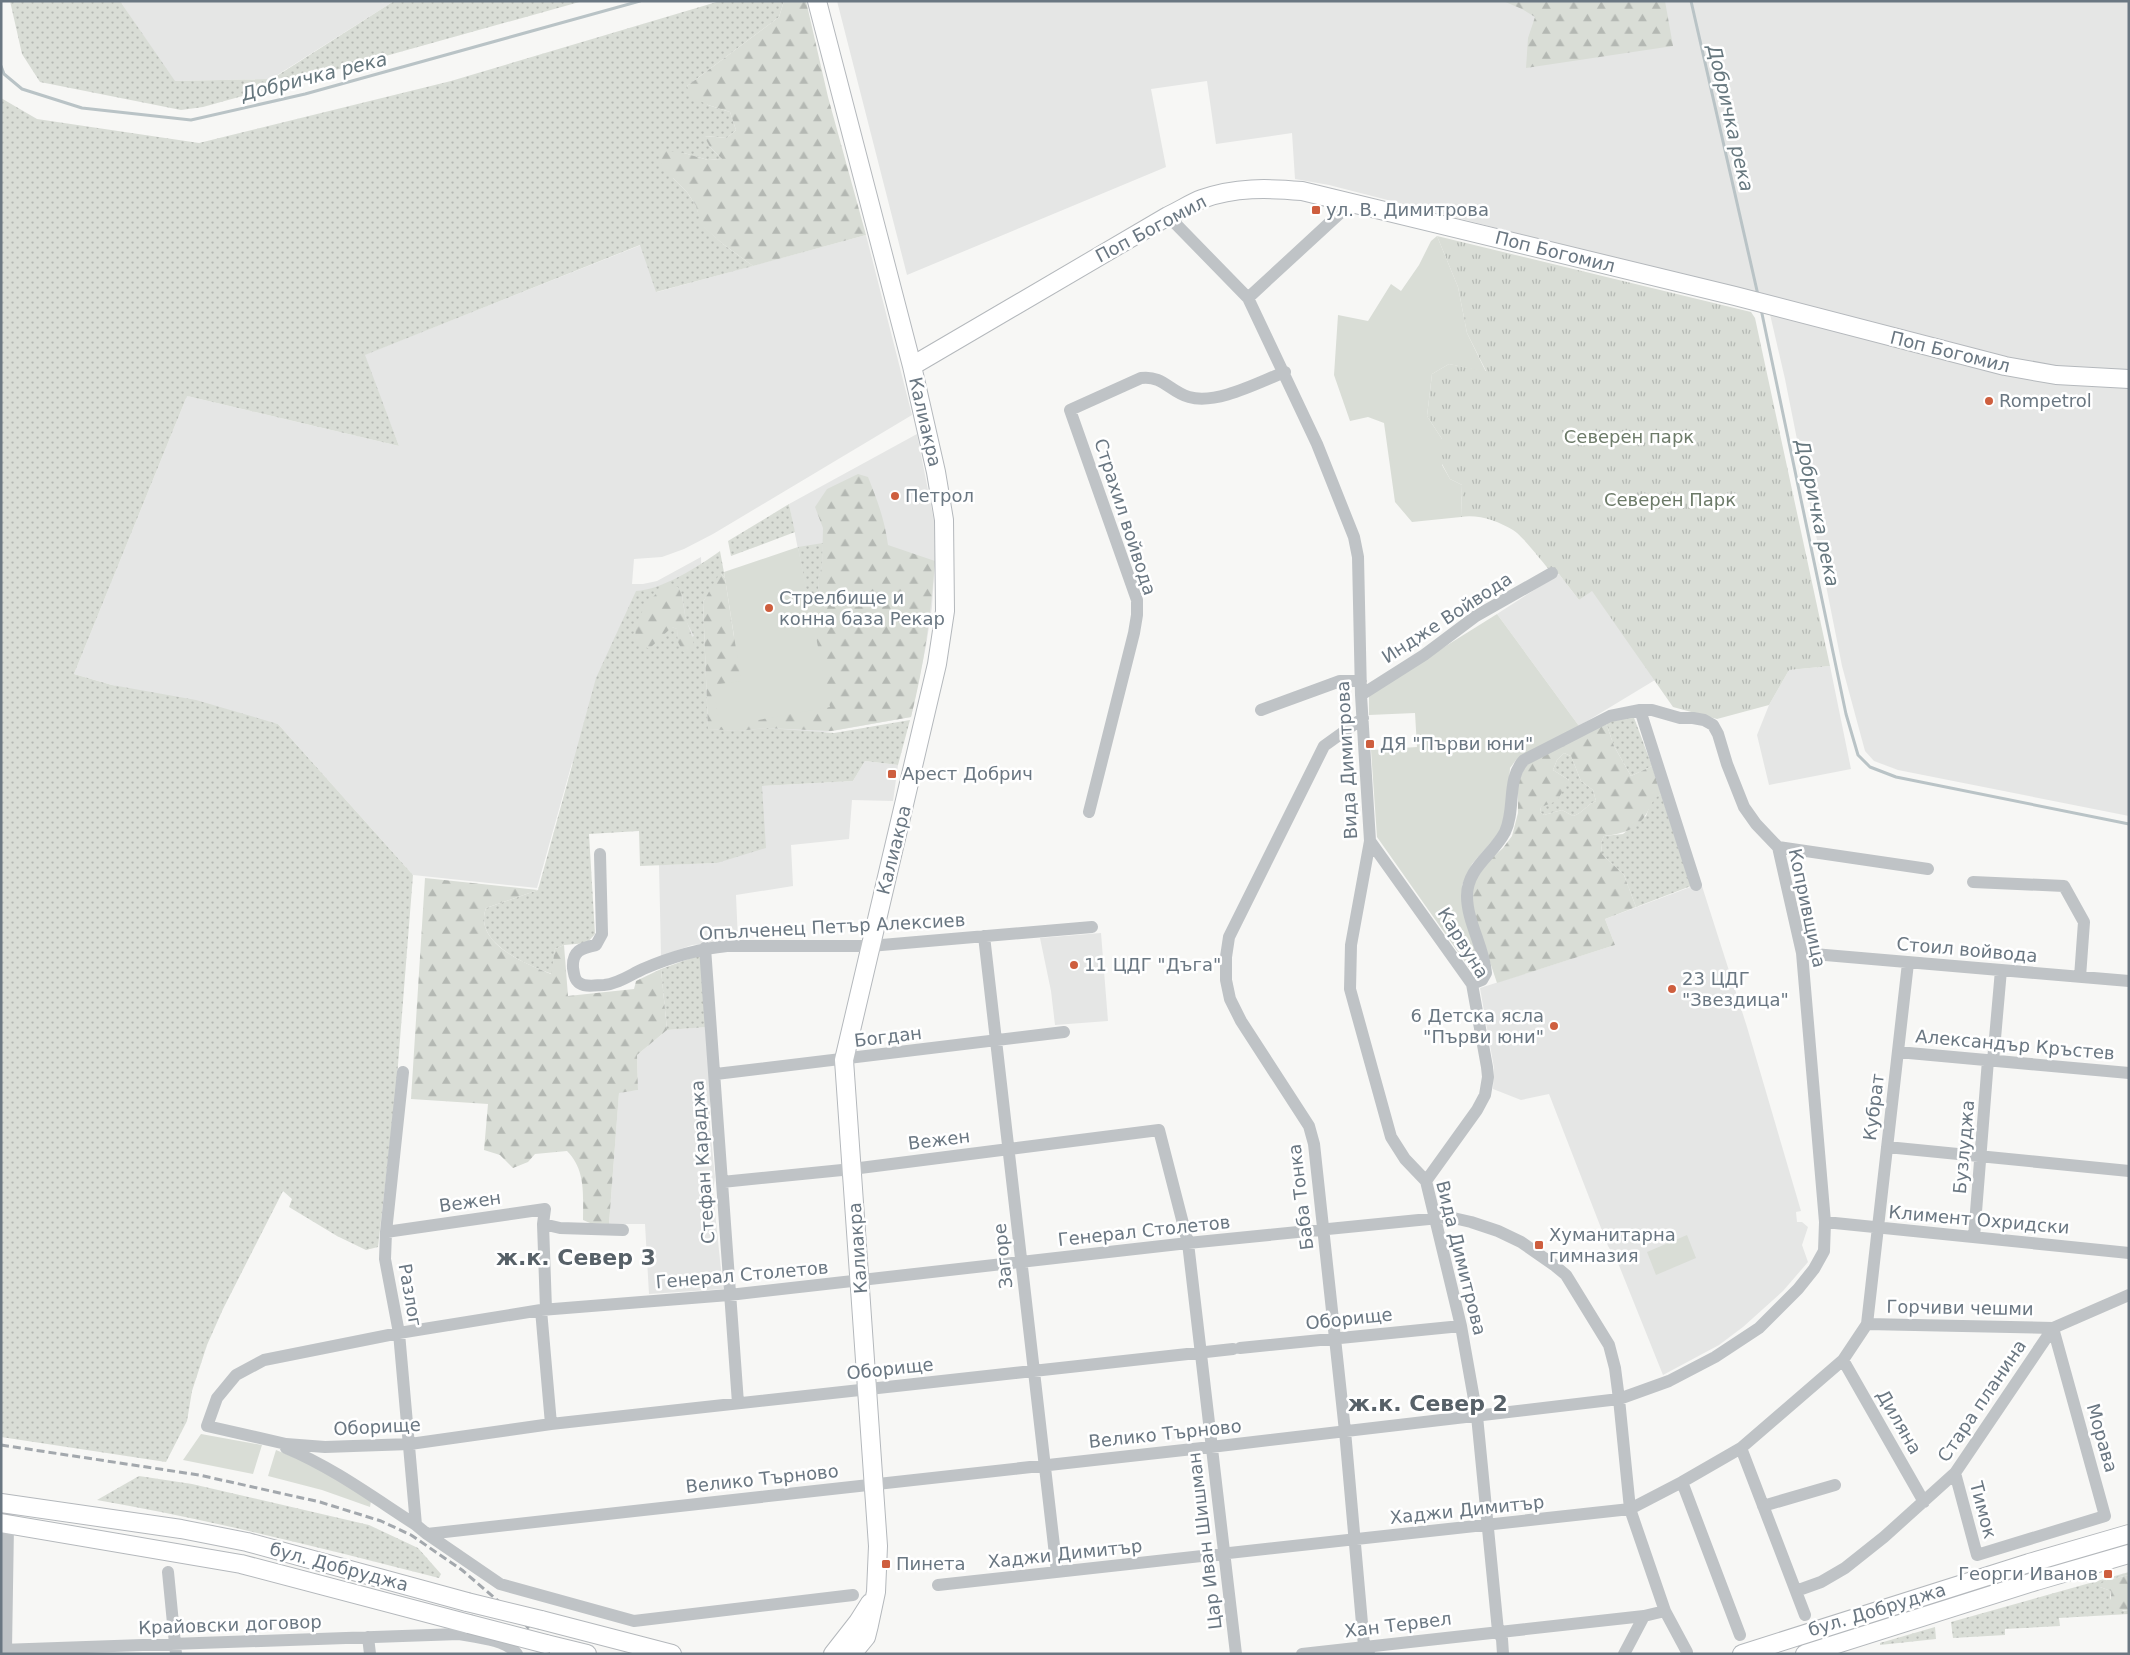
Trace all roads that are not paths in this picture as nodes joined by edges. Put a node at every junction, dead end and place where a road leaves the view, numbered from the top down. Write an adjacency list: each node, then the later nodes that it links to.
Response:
1 (820, 2): 5 (street, Калиакра)
2 (1352, 203): 3 (street, Поп Богомил); 4 (street); 7 (street, Поп Богомил)
3 (1168, 216): 4 (street, Вида Димитрова); 5 (street, Поп Богомил)
4 (1248, 298): 6 (street, Вида Димитрова)
5 (912, 366): 23 (street, Калиакра)
6 (1284, 372): 9 (street, Вида Димитрова); 14 (street, Страхил войвода)
7 (2129, 379)
8 (1552, 573): 10 (street, Индже Войвода)
9 (1361, 680): 10 (street, Вида Димитрова); 11 (street)
10 (1361, 694): 13 (street, Вида Димитрова)
11 (1260, 710)
12 (1640, 710): 16 (street, Копривщица); 20 (street); 30 (street, Копривщица)
13 (1362, 718): 15 (street, Вида Димитрова); 52 (street, Баба Тонка)
14 (1089, 812)
15 (1370, 841): 30 (street, Карвуна); 45 (street, Вида Димитрова)
16 (1778, 847): 18 (street); 25 (street, Копривщица)
17 (600, 854): 24 (street, Опълченец Петър Алексиев)
18 (1928, 869)
19 (1973, 882): 28 (street)
20 (1696, 885)
21 (1092, 927): 22 (street, Опълченец Петър Алексиев)
22 (984, 936): 23 (street, Опълченец Петър Алексиев); 32 (street, Загоре)
23 (870, 946): 24 (street, Опълченец Петър Алексиев); 34 (street, Калиакра)
24 (706, 948): 38 (street, Стефан Караджа)
25 (1802, 954): 26 (street, Стоил войвода); 48 (street, Копривщица)
26 (1908, 963): 27 (street, Стоил войвода); 33 (street, Кубрат)
27 (2001, 970): 28 (street, Стоил войвода); 35 (street, Бузлуджа)
28 (2080, 977): 29 (street, Стоил войвода)
29 (2129, 981)
30 (1472, 984): 45 (street, Карвуна)
31 (1064, 1032): 32 (street, Богдан)
32 (996, 1041): 34 (street, Богдан); 41 (street, Загоре)
33 (1898, 1052): 35 (street, Александър Кръстев); 40 (street, Кубрат)
34 (844, 1060): 38 (street, Богдан); 43 (street, Калиакра)
35 (1991, 1061): 37 (street, Александър Кръстев); 42 (street, Бузлуджа)
36 (403, 1072): 53 (street, Разлог)
37 (2129, 1073)
38 (716, 1074): 46 (street, Стефан Караджа)
39 (1159, 1130): 41 (street, Вежен); 55 (street, Цар Иван Шишман)
40 (1887, 1147): 42 (street); 50 (street, Кубрат)
41 (1009, 1149): 43 (street, Вежен); 58 (street, Загоре)
42 (1981, 1156): 44 (street); 54 (street, Бузлуджа)
43 (852, 1169): 46 (street, Вежен); 59 (street, Калиакра)
44 (2129, 1171)
45 (1426, 1181): 47 (street, Вида Димитрова)
46 (722, 1182): 60 (street, Стефан Караджа)
47 (1435, 1218): 52 (street, Генерал Столетов); 64 (street, Вида Димитрова); 72 (street, Генерал Столетов)
48 (1825, 1222): 50 (street, Климент Охридски); 72 (street, Велико Търново)
49 (543, 1224): 51 (street); 53 (street, Вежен); 62 (street)
50 (1877, 1228): 54 (street, Климент Охридски); 57 (street, Кубрат)
51 (623, 1230)
52 (1323, 1230): 55 (street, Генерал Столетов); 67 (street, Баба Тонка)
53 (386, 1232): 66 (street, Разлог)
54 (1974, 1237): 56 (street, Климент Охридски)
55 (1188, 1243): 58 (street, Генерал Столетов); 68 (street, Цар Иван Шишман)
56 (2129, 1252)
57 (1874, 1256): 63 (street, Хаджи Димитър)
58 (1022, 1262): 59 (street, Генерал Столетов); 70 (street, Загоре)
59 (860, 1281): 60 (street, Генерал Столетов); 71 (street, Калиакра)
60 (729, 1295): 62 (street, Генерал Столетов); 73 (street, Стефан Караджа)
61 (2129, 1295): 65 (street)
62 (544, 1309): 66 (street, Генерал Столетов); 75 (street)
63 (1866, 1324): 65 (street, Горчиви чешми); 69 (street, Хаджи Димитър)
64 (1460, 1326): 67 (street, Оборище); 74 (street, Вида Димитрова)
65 (2053, 1328): 83 (street, Стара планина); 99 (street, Морава)
66 (398, 1333): 76 (street, Генерал Столетов); 79 (street, Разлог)
67 (1334, 1338): 68 (street, Оборище); 77 (street, Баба Тонка)
68 (1200, 1352): 70 (street, Оборище); 80 (street, Цар Иван Шишман)
69 (1843, 1360): 81 (street, Хаджи Димитър); 88 (street, Диляна)
70 (1033, 1371): 71 (street, Оборище); 82 (street, Загоре)
71 (868, 1389): 73 (street, Оборище); 85 (street, Калиакра)
72 (1619, 1399): 74 (street, Велико Търново); 90 (street, Генерал Столетов)
73 (738, 1403): 75 (street, Оборище)
74 (1477, 1416): 77 (street, Велико Търново); 93 (street, Вида Димитрова)
75 (551, 1424): 79 (street, Оборище)
76 (207, 1426): 78 (street, Оборище)
77 (1345, 1431): 80 (street, Велико Търново); 96 (street, Баба Тонка)
78 (267, 1440): 79 (street, Оборище); 92 (street)
79 (410, 1444): 92 (street, Разлог)
80 (1211, 1447): 82 (street, Велико Търново); 97 (street, Цар Иван Шишман)
81 (1741, 1448): 84 (street, Хаджи Димитър); 89 (street)
82 (1045, 1465): 85 (street, Велико Търново); 101 (street, Загоре)
83 (1955, 1474): 88 (street, Стара планина); 99 (street, Тимок)
84 (1682, 1482): 90 (street, Хаджи Димитър); 111 (street)
85 (875, 1484): 94 (street, Велико Търново); 104 (street, Калиакра)
86 (1835, 1485): 89 (street)
87 (1, 1502): 115 (street, бул. Добруджа, bridge)
88 (1924, 1502): 103 (street, Стара планина)
89 (1764, 1506): 103 (street)
90 (1630, 1509): 93 (street, Хаджи Димитър); 106 (street, Генерал Столетов)
91 (3, 1525): 109 (street, бул. Добруджа); 118 (street)
92 (416, 1525): 94 (street)
93 (1488, 1525): 96 (street, Хаджи Димитър); 110 (street, Вида Димитрова)
94 (427, 1534): 105 (street)
95 (2129, 1534): 130 (street, бул. Добруджа)
96 (1354, 1540): 97 (street, Хаджи Димитър); 117 (street, Баба Тонка)
97 (1225, 1554): 101 (street, Хаджи Димитър); 126 (street, Цар Иван Шишман)
98 (2129, 1554): 120 (street, бул. Добруджа)
99 (1977, 1555)
100 (168, 1572): 114 (street)
101 (1057, 1572): 102 (street, Хаджи Димитър)
102 (938, 1585)
103 (1796, 1591): 107 (street)
104 (876, 1592): 113 (street, Калиакра); 116 (street)
105 (853, 1595)
106 (1665, 1611): 108 (street, Хан Тервел); 119 (street, Генерал Столетов)
107 (1805, 1615)
108 (1644, 1616): 110 (street, Хан Тервел); 129 (street)
109 (464, 1629): 112 (street, Крайовски договор); 122 (street, Крайовски договор); 123 (street, бул. Добруджа, bridge)
110 (1498, 1631): 117 (street, Хан Тервел); 128 (street)
111 (1740, 1635)
112 (368, 1636): 114 (street, Крайовски договор); 121 (street)
113 (867, 1645): 116 (street, Калиакра)
114 (175, 1649): 118 (street, Крайовски договор)
115 (640, 1650): 124 (street, бул. Добруджа)
116 (842, 1650): 125 (street)
117 (1367, 1650): 127 (street, Хан Тервел)
118 (11, 1651)
119 (1687, 1652)
120 (1816, 1652)
121 (370, 1654)
122 (517, 1654)
123 (586, 1654)
124 (672, 1654)
125 (822, 1654)
126 (1236, 1654)
127 (1302, 1654)
128 (1503, 1654)
129 (1624, 1654)
130 (1742, 1654)

